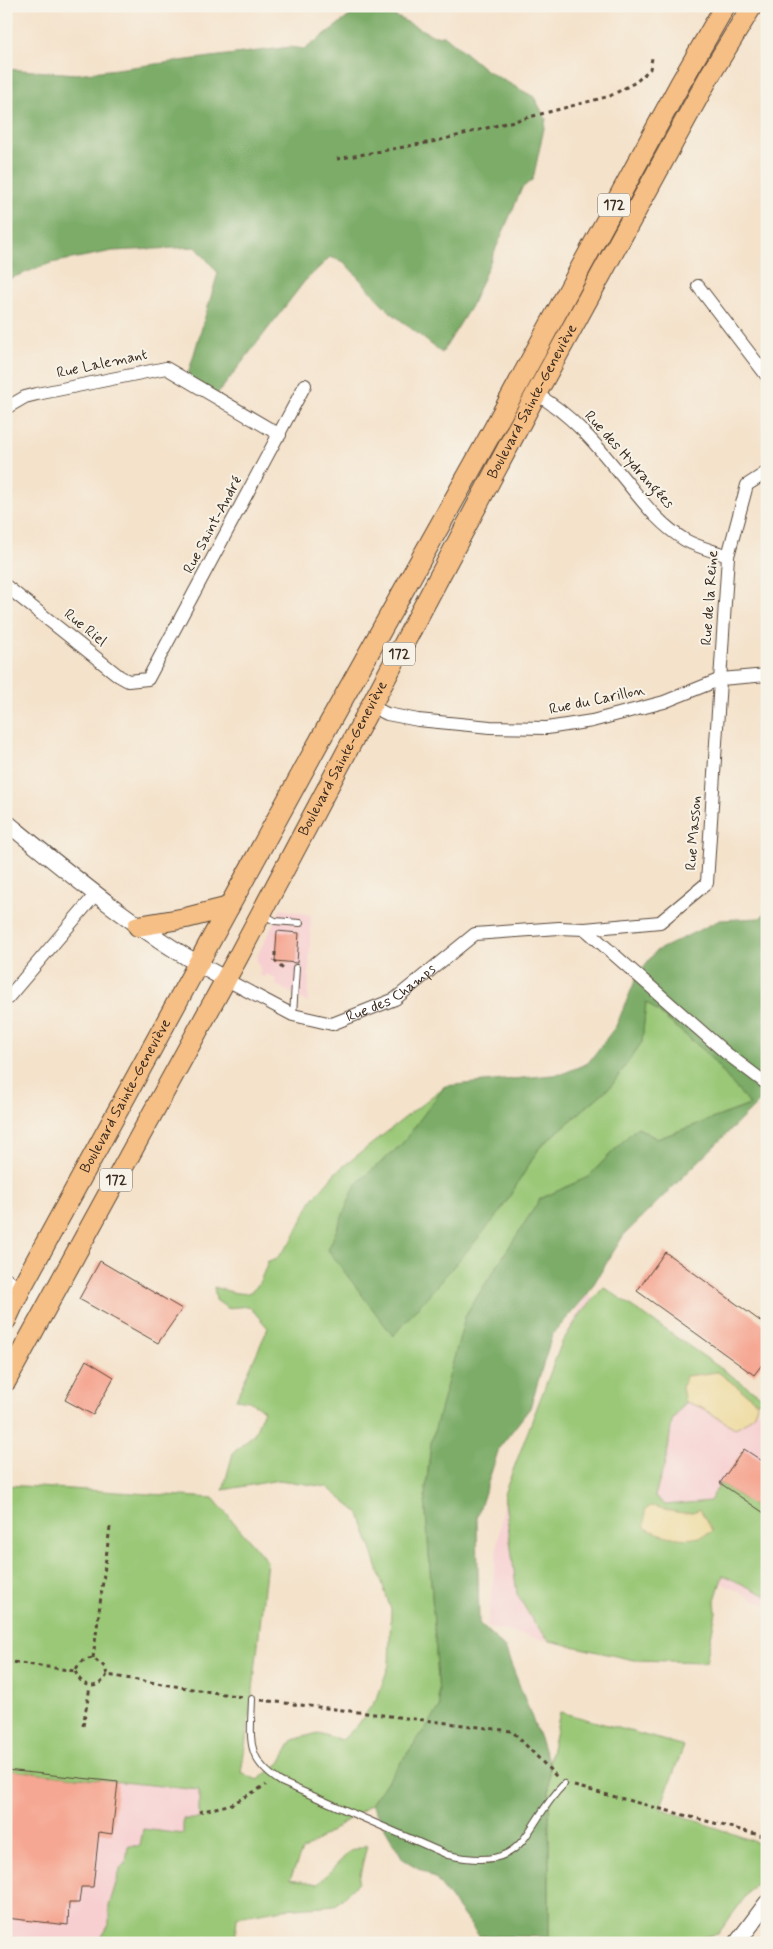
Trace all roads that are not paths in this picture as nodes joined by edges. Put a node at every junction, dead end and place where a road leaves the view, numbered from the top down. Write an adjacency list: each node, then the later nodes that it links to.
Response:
1 (724, 6): 18 (main road, Boulevard Sainte-Geneviève / 172)
2 (752, 6): 6 (main road, Boulevard Sainte-Geneviève / 172)
3 (698, 286): 4 (street)
4 (767, 376)
5 (305, 385): 8 (street, Rue Saint-André)
6 (536, 394): 10 (street, Rue des Hydrangées); 15 (main road, Boulevard Sainte-Geneviève / 172)
7 (6, 408): 8 (street, Rue Lalemant)
8 (280, 435): 14 (street, Rue Saint-André)
9 (767, 472): 10 (street, Rue de la Reine)
10 (728, 556): 13 (street, Rue de la Reine)
11 (6, 586): 14 (street, Rue Riel)
12 (767, 675): 13 (street, Rue du Carillon)
13 (721, 678): 15 (street, Rue du Carillon); 22 (street, Rue Masson)
14 (148, 679)
15 (371, 706): 19 (main road, Boulevard Sainte-Geneviève / 172)
16 (6, 822): 17 (street, Rue des Champs)
17 (95, 895): 21 (street, Rue des Champs); 26 (street)
18 (229, 907): 21 (main road); 23 (main road, Boulevard Sainte-Geneviève / 172)
19 (261, 914): 20 (lane); 25 (main road, Boulevard Sainte-Geneviève / 172)
20 (300, 922)
21 (138, 926): 23 (street, Rue des Champs)
22 (585, 929): 27 (street, Rue des Champs); 28 (street)
23 (198, 965): 25 (street, Rue des Champs); 29 (main road, Boulevard Sainte-Geneviève / 172)
24 (296, 968): 27 (lane)
25 (225, 979): 27 (street, Rue des Champs); 31 (main road, Boulevard Sainte-Geneviève / 172)
26 (6, 1000)
27 (293, 1015)
28 (767, 1084)
29 (13, 1284): 30 (main road, Boulevard Sainte-Geneviève / 172)
30 (6, 1320)
31 (6, 1380)
32 (252, 1699): 33 (lane)
33 (564, 1784)
34 (767, 1903): 35 (street)
35 (737, 1943)

